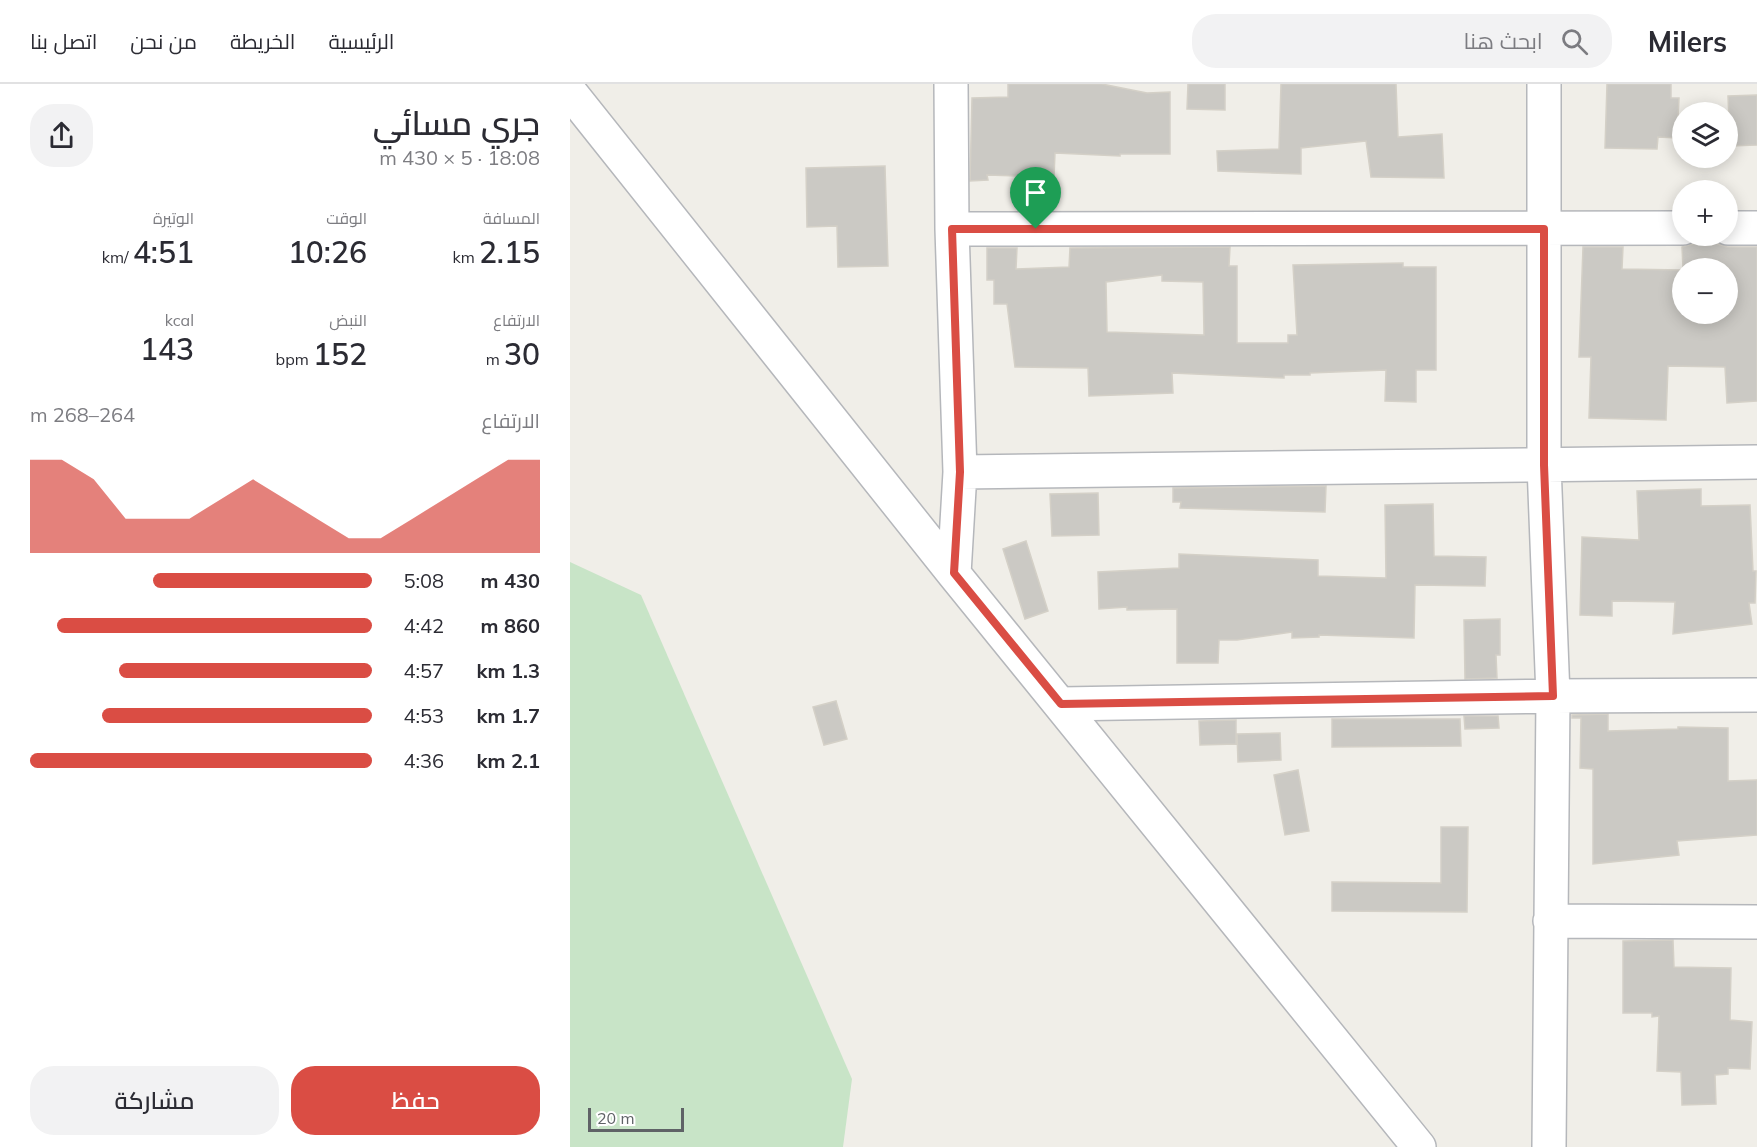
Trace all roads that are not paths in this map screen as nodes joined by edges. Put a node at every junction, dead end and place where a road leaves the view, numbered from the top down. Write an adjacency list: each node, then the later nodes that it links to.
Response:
1 (951, 84): 7 (street)
2 (1544, 84): 8 (street)
3 (570, 92): 12 (street)
4 (1672, 228): 8 (street)
5 (1738, 228): 6 (street)
6 (1757, 228)
7 (952, 229): 8 (street); 11 (street)
8 (1544, 229): 10 (street)
9 (1757, 462): 10 (street)
10 (1544, 465): 11 (street); 14 (street)
11 (960, 472): 12 (street)
12 (954, 573): 15 (street)
13 (1757, 695): 14 (street)
14 (1553, 696): 15 (street); 16 (street)
15 (1061, 704): 18 (street)
16 (1550, 921): 17 (street); 19 (street)
17 (1757, 922)
18 (1419, 1147)
19 (1549, 1147)

